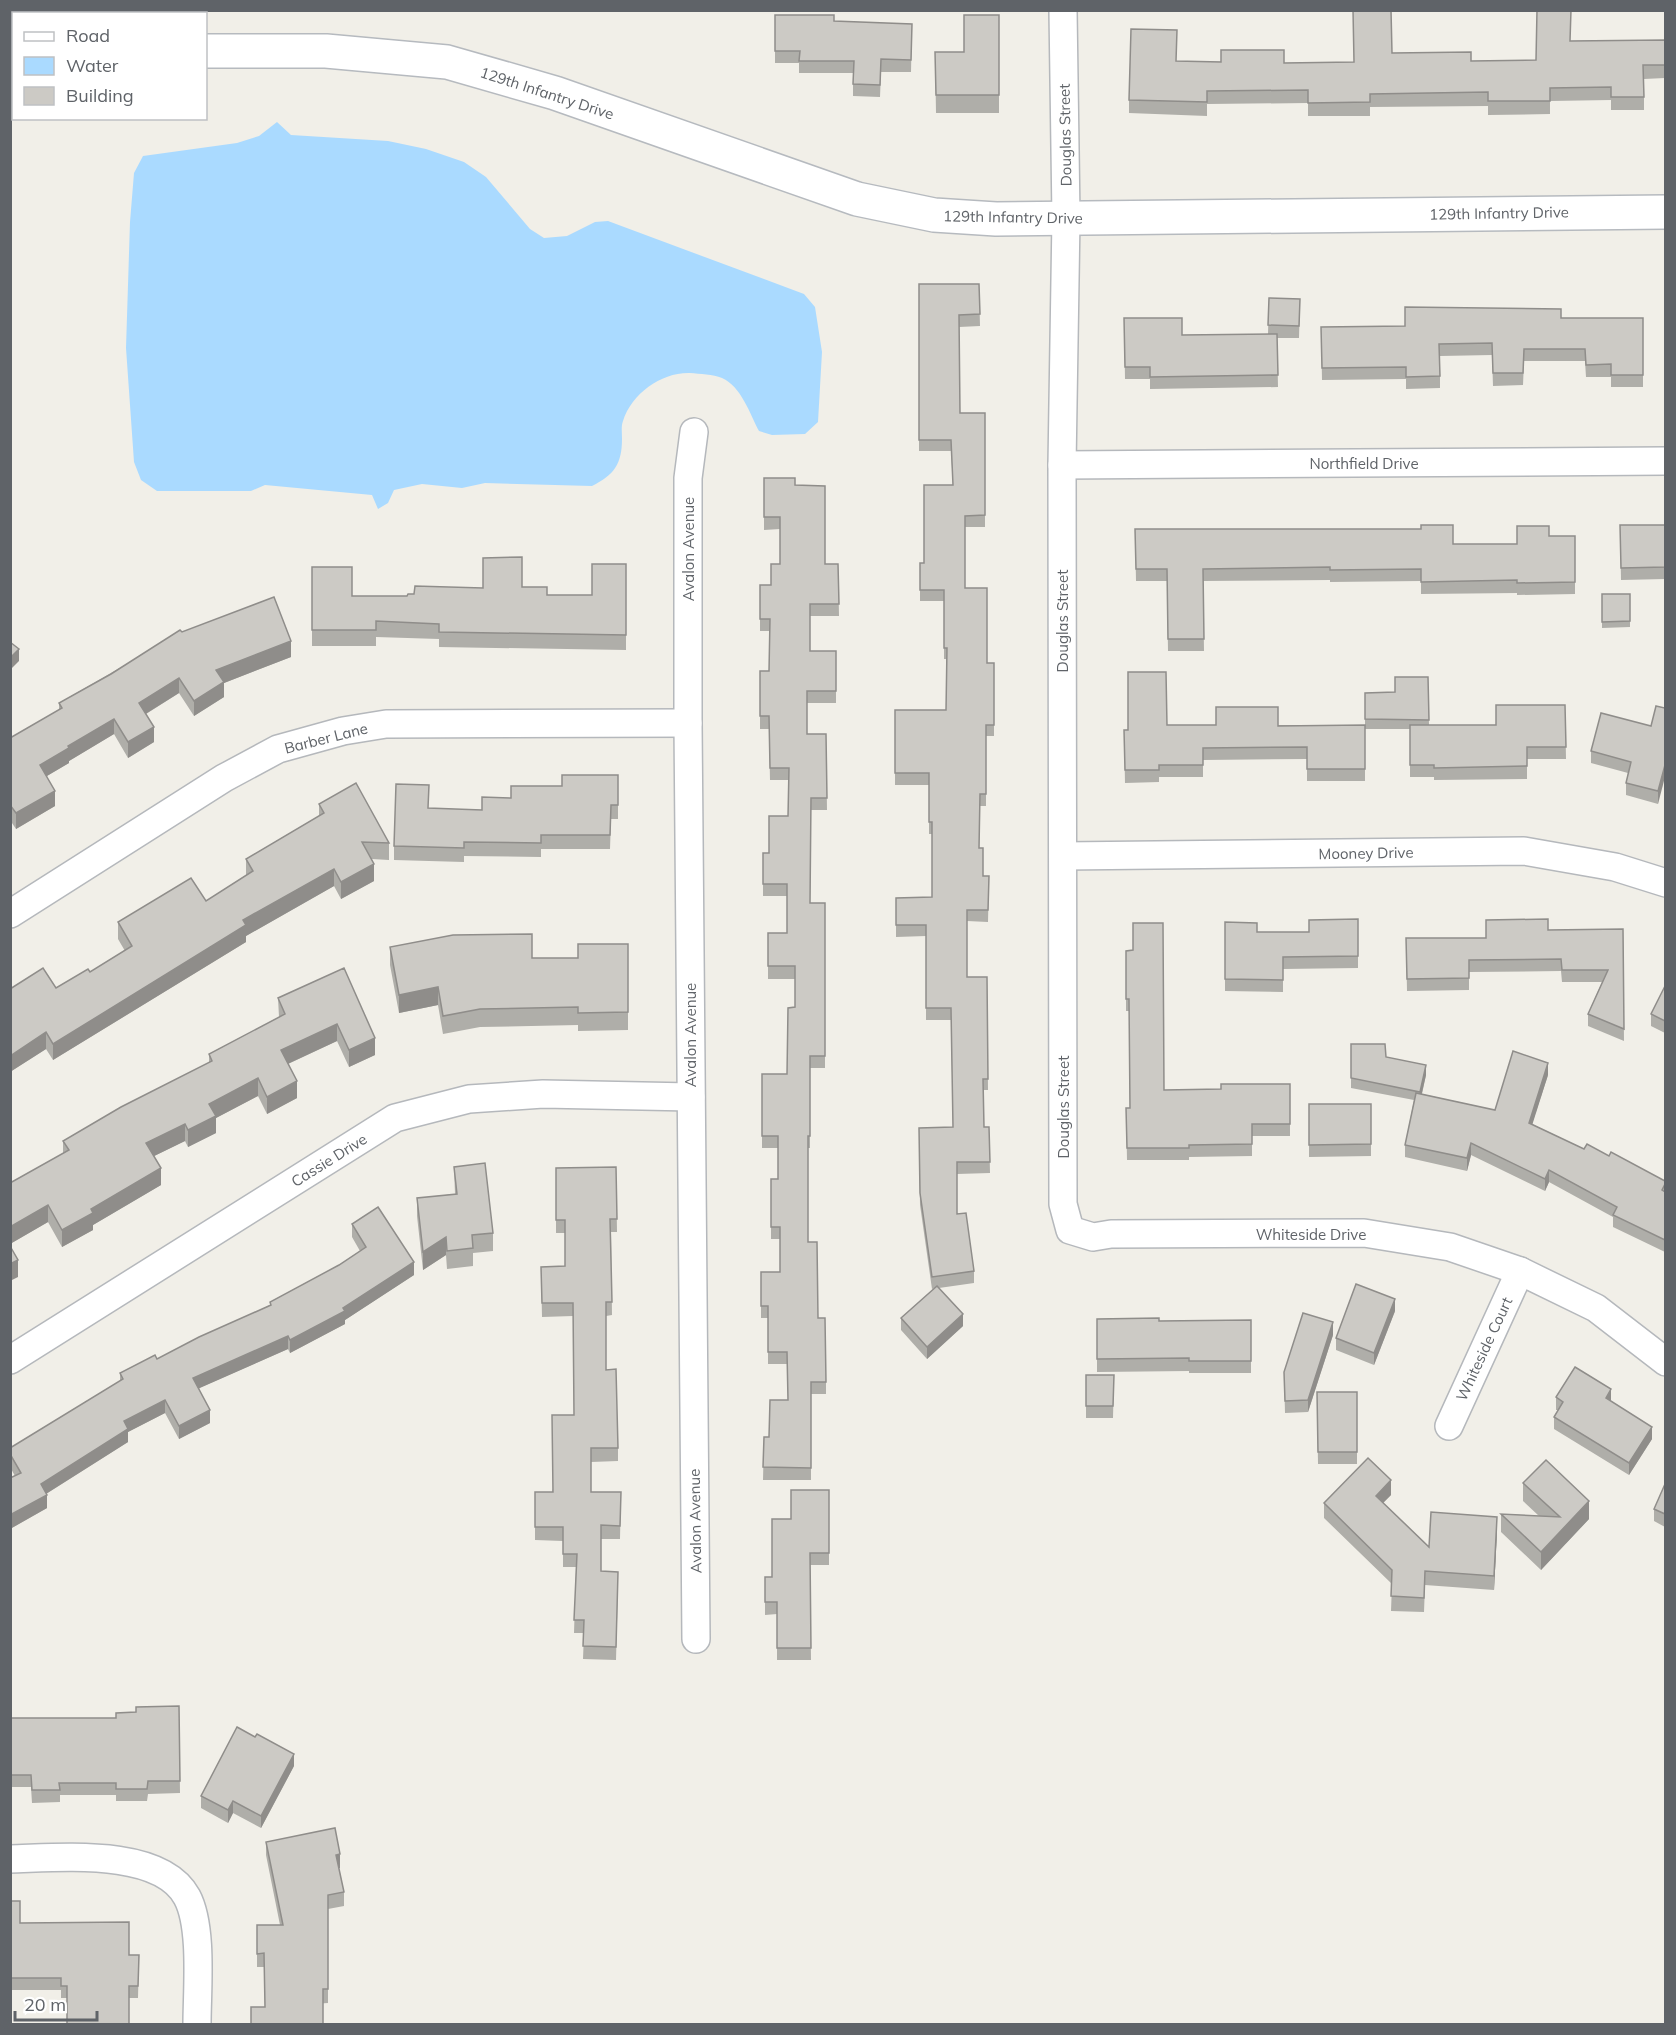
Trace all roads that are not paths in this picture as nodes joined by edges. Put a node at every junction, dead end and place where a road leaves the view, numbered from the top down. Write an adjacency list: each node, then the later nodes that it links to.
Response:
1 (1063, 10): 4 (street, Douglas Street)
2 (207, 51): 4 (street, 129th Infantry Drive)
3 (1665, 212): 4 (street, 129th Infantry Drive)
4 (1066, 218): 7 (street, Douglas Street)
5 (694, 432): 8 (street, Avalon Avenue)
6 (1665, 461): 7 (street, Northfield Drive)
7 (1062, 465): 9 (street, Douglas Street)
8 (688, 723): 11 (street, Barber Lane); 12 (street, Avalon Avenue)
9 (1063, 856): 10 (street, Mooney Drive); 13 (street, Douglas Street)
10 (1665, 883)
11 (10, 914)
12 (691, 1097): 15 (street, Cassie Drive); 18 (street, Avalon Avenue)
13 (1070, 1230): 14 (street, Whiteside Drive)
14 (1520, 1271): 16 (street, Whiteside Drive); 17 (street, Whiteside Court)
15 (10, 1360)
16 (1665, 1362)
17 (1449, 1426)
18 (696, 1639)
19 (10, 1859): 20 (street)
20 (197, 2025)

